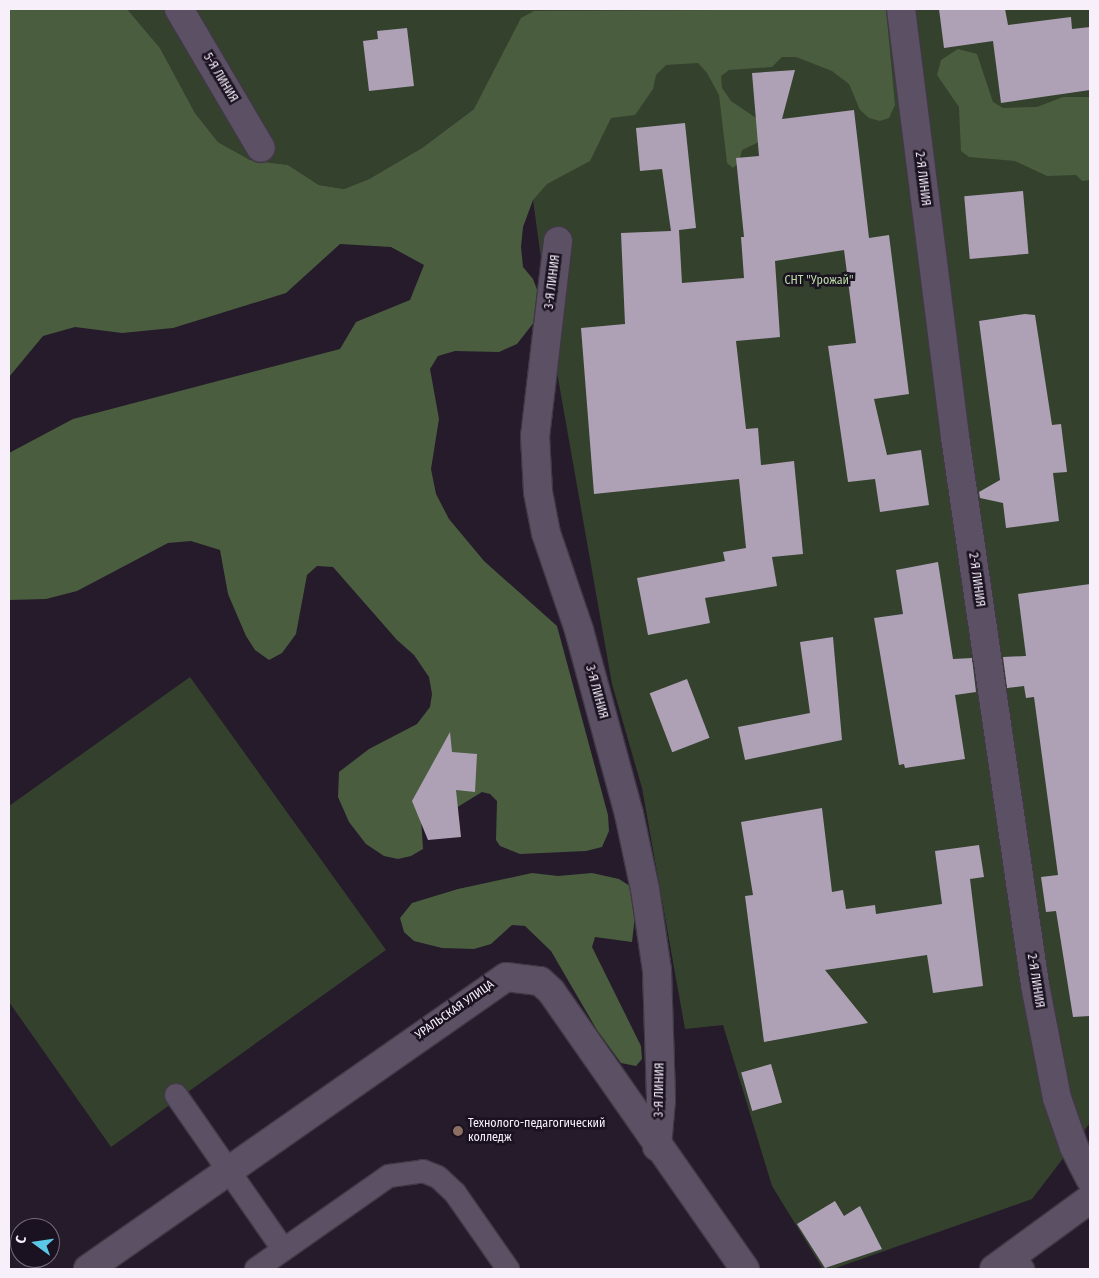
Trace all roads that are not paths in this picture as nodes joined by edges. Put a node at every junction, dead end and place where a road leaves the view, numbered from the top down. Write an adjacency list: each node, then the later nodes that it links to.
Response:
1 (179, 9): 3 (street, 5-Я ЛИНИЯ)
2 (900, 9): 8 (street, 2-Я ЛИНИЯ)
3 (261, 148)
4 (558, 241): 6 (street, 3-Я ЛИНИЯ)
5 (176, 1095): 7 (lane)
6 (657, 1147): 7 (street, УРАЛЬСКАЯ УЛИЦА); 15 (street, УРАЛЬСКАЯ УЛИЦА)
7 (228, 1171): 10 (lane); 12 (street, УРАЛЬСКАЯ УЛИЦА)
8 (1090, 1179)
9 (1090, 1199): 11 (street)
10 (284, 1249): 13 (lane); 14 (lane)
11 (1010, 1264)
12 (88, 1269)
13 (256, 1269)
14 (508, 1269)
15 (744, 1269)

